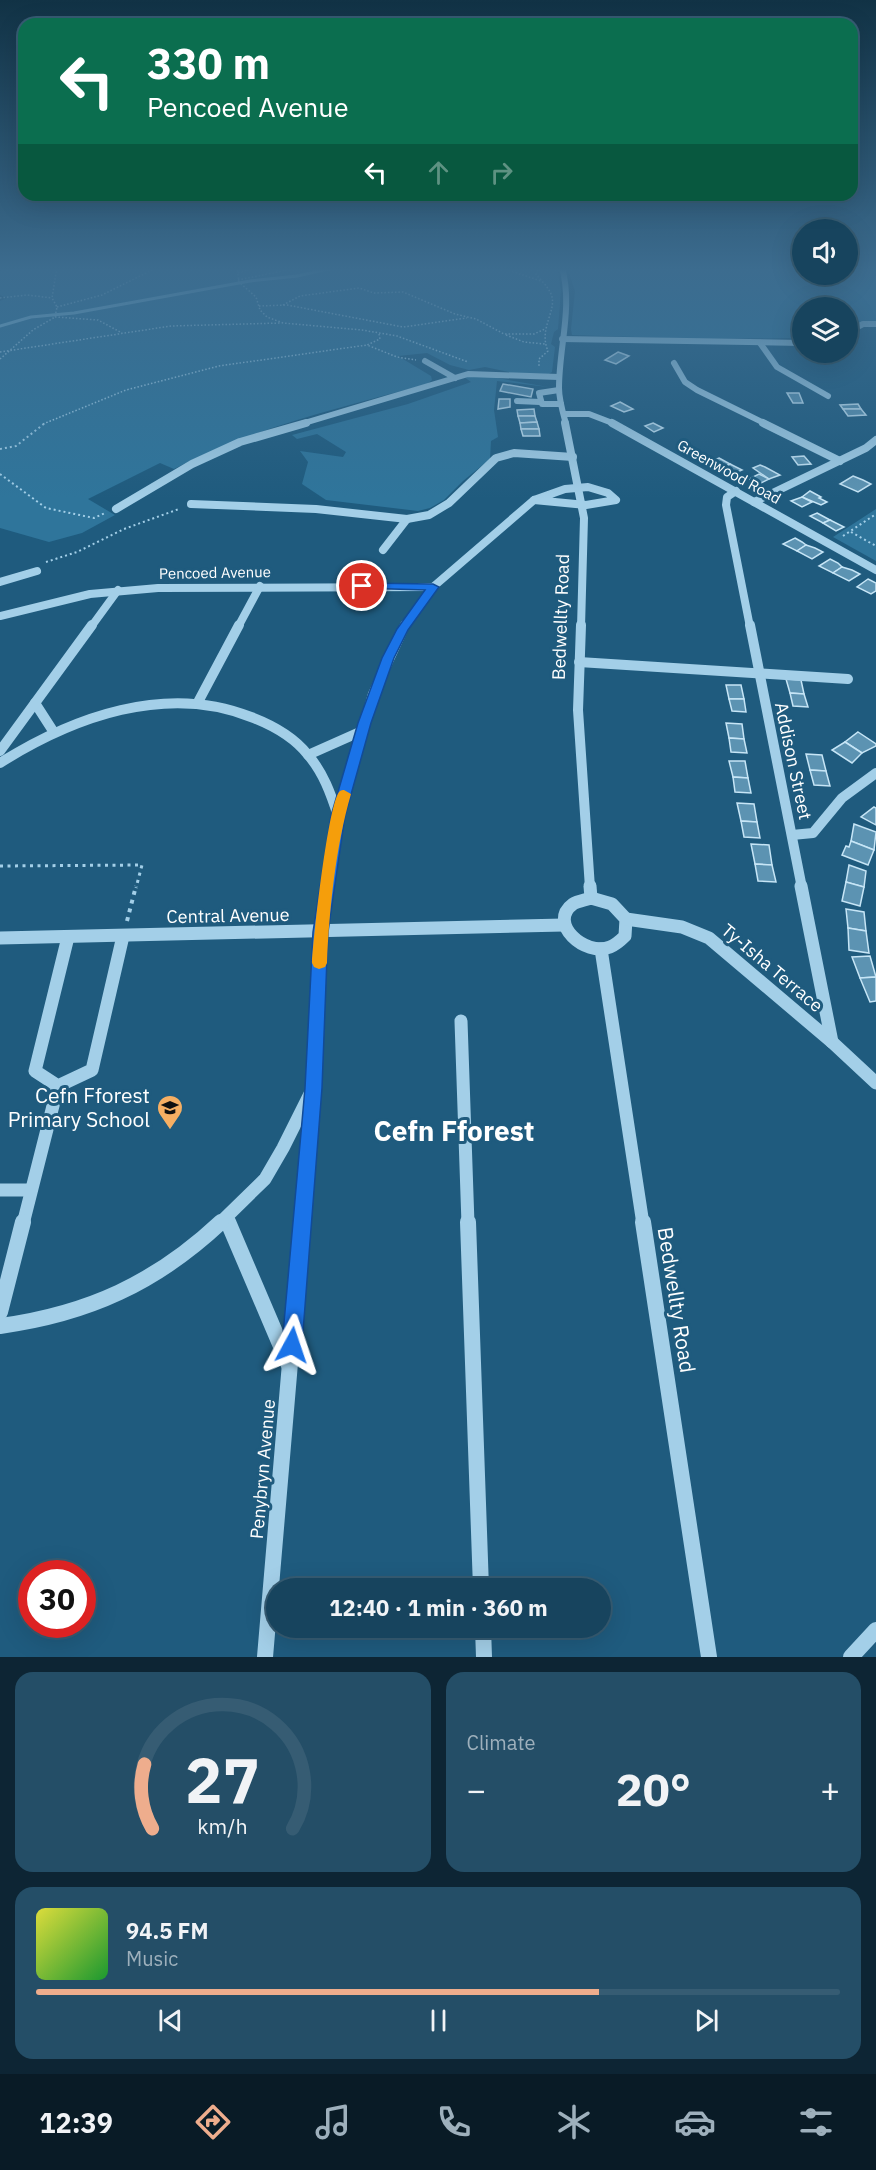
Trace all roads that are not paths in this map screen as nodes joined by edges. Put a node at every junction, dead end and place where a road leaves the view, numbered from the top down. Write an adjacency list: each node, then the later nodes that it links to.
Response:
1 (562, 344): 5 (street, Bedwellty Road)
2 (761, 344): 8 (street)
3 (425, 361): 6 (street)
4 (687, 366): 14 (street)
5 (559, 377): 6 (street); 7 (street, Bedwellty Road)
6 (455, 378): 21 (street)
7 (559, 390): 10 (street); 11 (street, Bedwellty Road)
8 (828, 396)
9 (517, 401): 10 (street, Greenwood Road)
10 (540, 402): 11 (street, Greenwood Road)
11 (562, 409): 13 (street, Bedwellty Road); 16 (street, Greenwood Road)
12 (876, 440): 14 (street)
13 (573, 457): 15 (street, Bedwellty Road); 22 (street)
14 (840, 461): 18 (street)
15 (578, 488): 17 (street, Penybryn Avenue); 20 (street, Bedwellty Road); 20 (street, Penybryn Avenue)
16 (736, 491): 18 (street, Greenwood Road); 32 (street, Addison Street)
17 (534, 500): 20 (street); 28 (street, Penybryn Avenue)
18 (754, 502): 24 (street, Greenwood Road)
19 (191, 504): 22 (street)
20 (581, 505): 31 (street, Bedwellty Road)
21 (116, 508)
22 (407, 519): 23 (street)
23 (383, 550)
24 (876, 570)
25 (37, 571): 26 (street)
26 (0, 582)
27 (260, 586): 28 (street, Pencoed Avenue); 29 (street, Pencoed Avenue); 35 (street)
28 (433, 587): 37 (street, Penybryn Avenue)
29 (118, 590): 30 (street, Pencoed Avenue); 34 (street)
30 (0, 616)
31 (579, 662): 32 (street); 44 (street, Bedwellty Road)
32 (758, 673): 33 (street); 43 (street, Addison Street)
33 (848, 679)
34 (35, 703): 36 (street); 38 (street)
35 (197, 704): 36 (street); 39 (street)
36 (53, 731): 40 (street)
37 (362, 731): 39 (street); 42 (street, Penybryn Avenue)
38 (0, 751)
39 (308, 755): 42 (street)
40 (0, 763)
41 (876, 773): 43 (street)
42 (338, 816): 47 (street, Penybryn Avenue)
43 (792, 834): 53 (street, Addison Street)
44 (591, 898): 45 (street); 46 (street)
45 (626, 919): 51 (street); 53 (street, Ty-Isha Terrace)
46 (564, 925): 47 (street, Central Avenue); 51 (street)
47 (321, 932): 48 (street, Central Avenue); 56 (street, Penybryn Avenue)
48 (123, 936): 49 (street, Central Avenue); 55 (street)
49 (68, 937): 50 (street, Central Avenue); 55 (street)
50 (0, 938)
51 (601, 950): 68 (street, Bedwellty Road)
52 (461, 1021): 63 (street)
53 (832, 1042): 54 (street, Ty-Isha Terrace)
54 (876, 1083)
55 (58, 1086): 58 (street)
56 (313, 1088): 59 (street); 62 (street, Penybryn Avenue)
57 (0, 1190): 58 (street)
58 (31, 1190): 60 (street)
59 (226, 1218): 61 (street); 62 (street)
60 (0, 1312)
61 (0, 1326)
62 (290, 1368): 66 (street, Penybryn Avenue)
63 (481, 1578)
64 (876, 1630): 69 (street)
65 (483, 1638): 67 (street)
66 (265, 1657)
67 (484, 1657)
68 (709, 1657)
69 (851, 1657)

